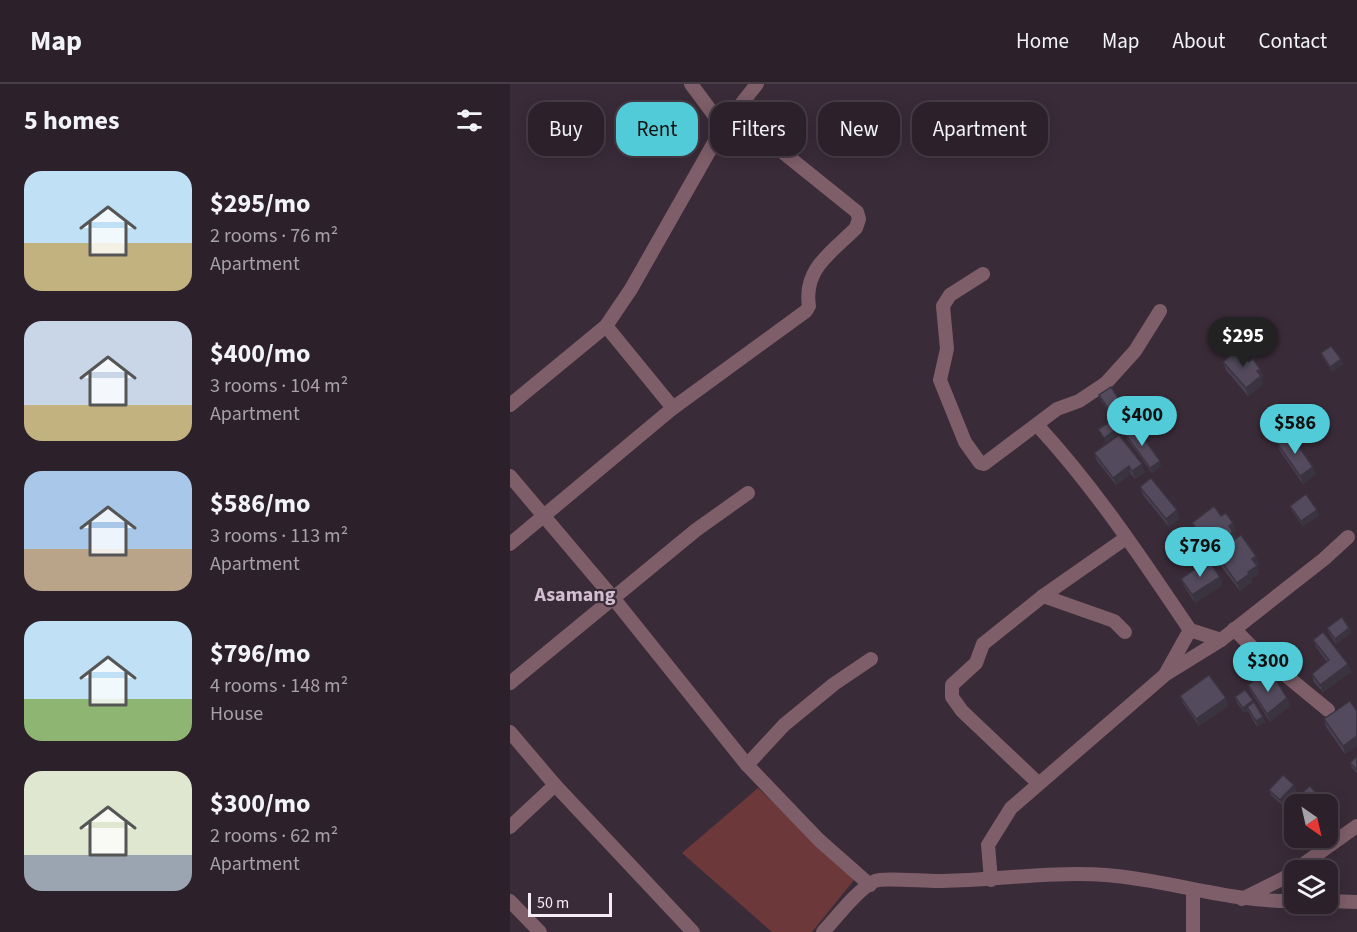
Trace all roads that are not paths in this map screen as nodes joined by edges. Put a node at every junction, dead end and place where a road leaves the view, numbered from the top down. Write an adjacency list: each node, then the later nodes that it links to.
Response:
1 (691, 84): 4 (street)
2 (757, 84): 3 (street)
3 (743, 102)
4 (710, 110)
5 (710, 150): 9 (street)
6 (787, 156): 11 (street)
7 (983, 274): 12 (street)
8 (1160, 311): 12 (street)
9 (606, 326): 10 (street); 11 (street)
10 (510, 405)
11 (673, 408): 15 (street)
12 (1038, 426): 17 (street)
13 (510, 476): 15 (street)
14 (748, 493): 20 (street)
15 (544, 516): 18 (street); 20 (street)
16 (1348, 537): 21 (street)
17 (1126, 538): 19 (street); 22 (street)
18 (510, 544)
19 (1043, 596): 23 (street); 31 (street)
20 (614, 599): 27 (street); 30 (street)
21 (1234, 629): 24 (street); 28 (street)
22 (1190, 630): 24 (street); 26 (street)
23 (1125, 632)
24 (1221, 640): 26 (street)
25 (871, 659): 30 (street)
26 (1166, 674): 31 (street)
27 (510, 683)
28 (1328, 710)
29 (510, 732): 32 (street)
30 (747, 765): 36 (street)
31 (1038, 783): 35 (street)
32 (555, 785): 34 (street); 43 (street)
33 (1357, 826): 38 (street)
34 (510, 827)
35 (991, 880): 36 (street); 37 (street)
36 (870, 885): 45 (street)
37 (1193, 891): 38 (street); 46 (street)
38 (1242, 899): 40 (street)
39 (510, 901): 44 (street)
40 (1284, 901)
41 (1338, 901): 42 (street)
42 (1357, 902)
43 (685, 930)
44 (538, 931)
45 (823, 932)
46 (1193, 932)

